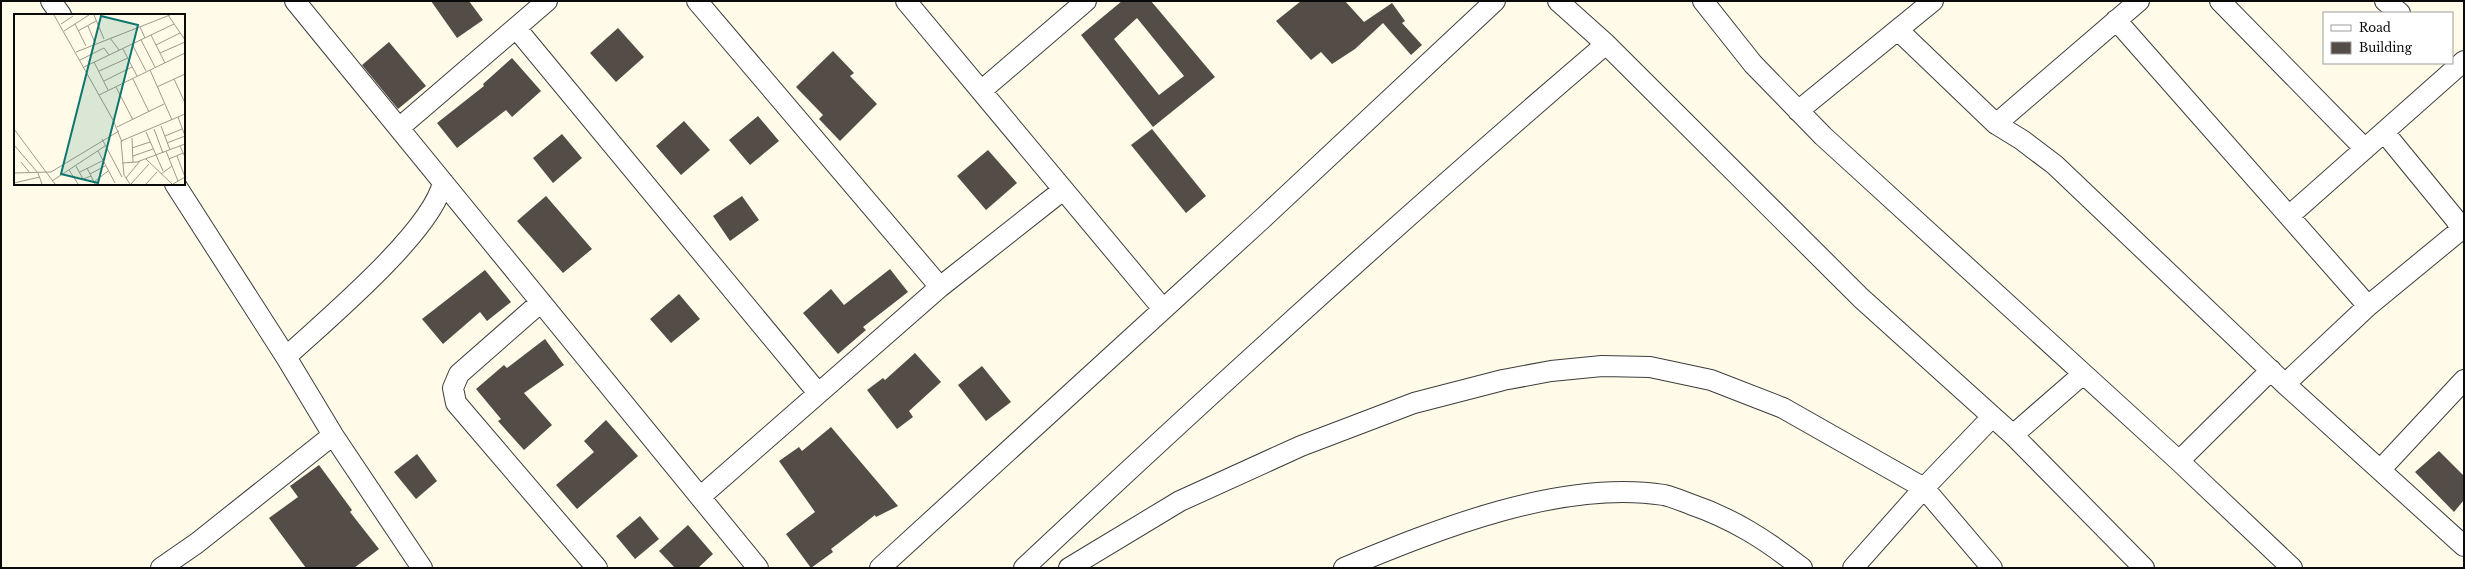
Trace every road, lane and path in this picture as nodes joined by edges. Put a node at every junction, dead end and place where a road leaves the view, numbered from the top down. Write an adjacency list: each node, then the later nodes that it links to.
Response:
1 (52, 1): 15 (street)
2 (547, 1): 17 (street)
3 (697, 1): 31 (street)
4 (906, 1): 21 (street)
5 (1086, 1): 21 (street)
6 (1495, 1): 34 (street)
7 (1558, 1): 19 (street)
8 (1703, 1): 22 (street)
9 (1933, 1): 18 (street)
10 (2139, 1): 16 (street)
11 (2220, 1): 26 (street)
12 (2385, 1): 14 (street)
13 (300, 3): 24 (street)
14 (2399, 12)
15 (60, 14)
16 (2116, 20): 23 (street); 30 (street)
17 (516, 28): 24 (street); 40 (street)
18 (1898, 30): 22 (street); 23 (street)
19 (1606, 44): 41 (street); 55 (street)
20 (2459, 59): 25 (street)
21 (981, 91): 29 (street)
22 (1798, 111): 37 (street)
23 (1996, 124): 36 (street)
24 (399, 128): 27 (street)
25 (2384, 132): 26 (street); 33 (street)
26 (2365, 149): 30 (street)
27 (443, 182): 32 (street); 35 (street)
28 (176, 185): 35 (street)
29 (1063, 190): 31 (street); 34 (street)
30 (2289, 216): 33 (street)
31 (940, 287): 40 (street)
32 (540, 302): 47 (street); 52 (street)
33 (2368, 306): 39 (street)
34 (1163, 310): 54 (street)
35 (286, 357): 42 (street)
36 (2271, 370): 39 (street); 44 (street)
37 (2083, 374): 43 (street); 44 (street)
38 (2464, 380): 45 (street)
39 (2285, 384): 45 (street)
40 (818, 393): 47 (street)
41 (1992, 417): 43 (street); 46 (street)
42 (333, 435): 49 (street); 51 (street)
43 (2013, 435): 60 (street)
44 (2179, 461): 61 (street)
45 (2381, 469): 48 (street)
46 (1924, 488): 50 (street); 56 (street); 59 (street)
47 (700, 497): 53 (street)
48 (2462, 540)
49 (413, 565)
50 (1855, 567)
51 (161, 568)
52 (597, 568)
53 (758, 568)
54 (880, 568)
55 (1024, 568)
56 (1069, 568)
57 (1344, 568): 58 (street)
58 (1802, 568)
59 (1992, 568)
60 (2144, 568)
61 (2292, 568)

